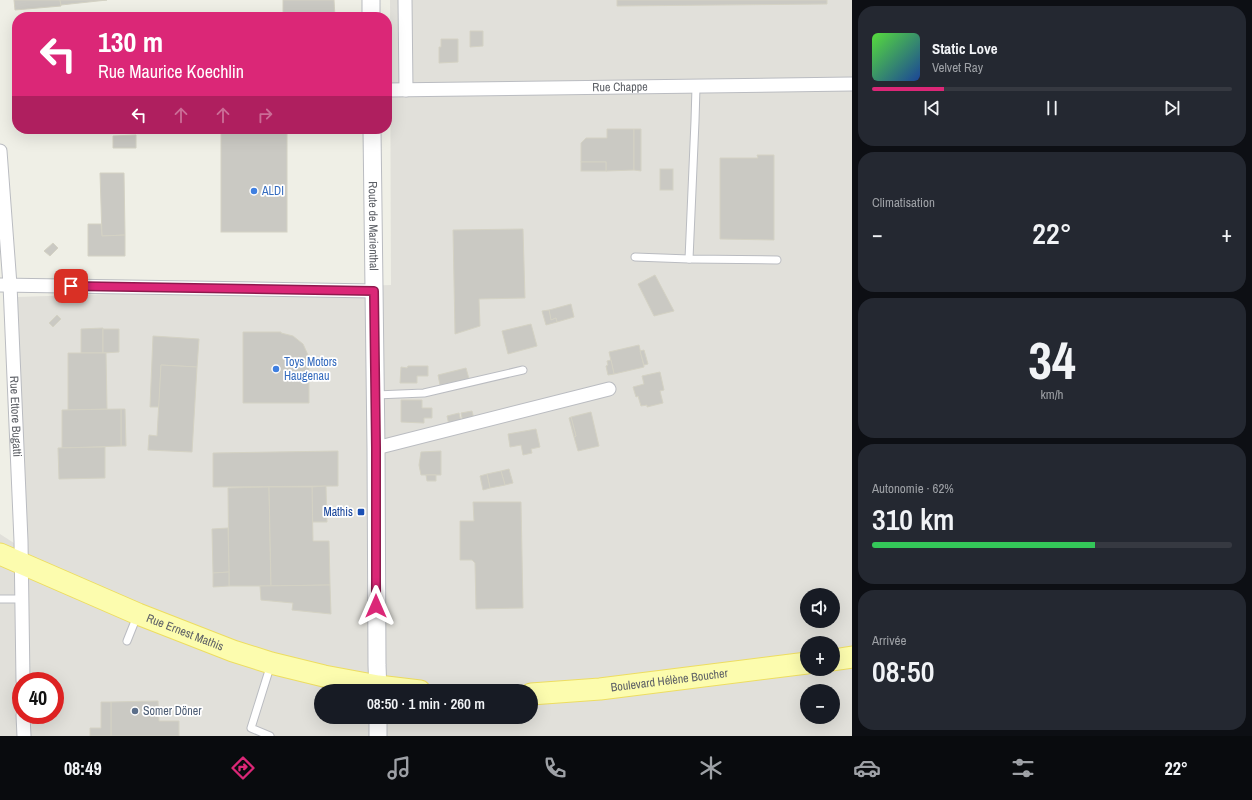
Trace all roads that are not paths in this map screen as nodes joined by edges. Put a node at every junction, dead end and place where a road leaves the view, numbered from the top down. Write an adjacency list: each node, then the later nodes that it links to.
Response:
1 (371, 0): 3 (street)
2 (405, 0): 7 (street)
3 (371, 12)
4 (852, 84): 5 (street, Rue Chappe)
5 (696, 87): 7 (street, Rue Chappe); 11 (lane)
6 (392, 90): 7 (street, Rue Chappe)
7 (406, 90)
8 (372, 134): 14 (street, Route de Marienthal)
9 (0, 151): 13 (street, Rue Ettore Bugatti)
10 (635, 257): 11 (lane)
11 (689, 259): 12 (lane)
12 (777, 260)
13 (5, 285): 14 (street); 20 (street, Rue Ettore Bugatti)
14 (374, 291): 17 (street, Route de Marienthal)
15 (523, 370): 17 (lane)
16 (609, 389): 18 (street)
17 (376, 395): 18 (street, Route de Marienthal)
18 (376, 448): 31 (street, Route de Marienthal)
19 (0, 554): 20 (main road, Rue Ernest Mathis)
20 (22, 565): 21 (street, Rue Ettore Bugatti); 23 (main road, Rue Ernest Mathis)
21 (22, 599): 22 (lane); 29 (street, Rue Ettore Bugatti)
22 (0, 600)
23 (138, 614): 24 (lane); 27 (main road, Rue Ernest Mathis)
24 (127, 641)
25 (852, 657): 26 (main road)
26 (840, 659)
27 (271, 663): 30 (main road, Rue Ernest Mathis); 36 (lane)
28 (800, 664): 32 (main road, Boulevard Hélène Boucher)
29 (23, 672)
30 (357, 684)
31 (378, 684)
32 (538, 693)
33 (23, 724): 35 (street)
34 (378, 724): 37 (street)
35 (24, 736)
36 (270, 736)
37 (378, 736)

